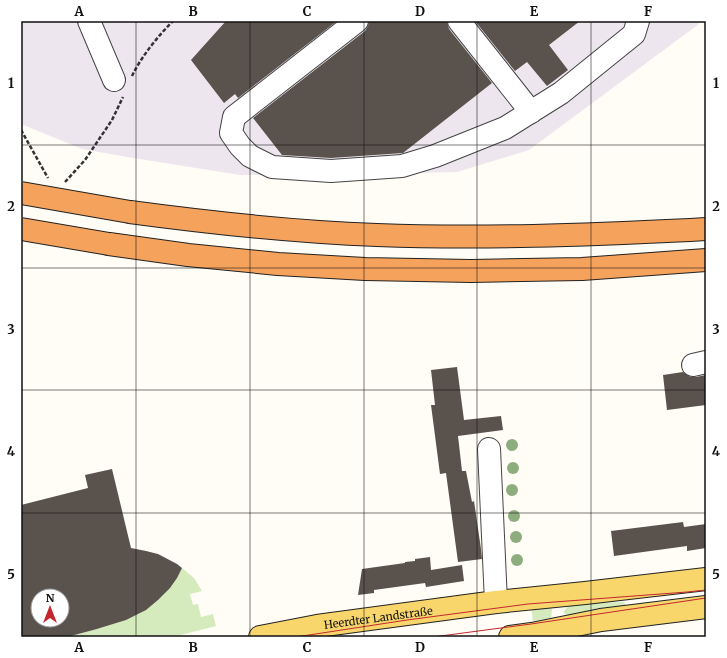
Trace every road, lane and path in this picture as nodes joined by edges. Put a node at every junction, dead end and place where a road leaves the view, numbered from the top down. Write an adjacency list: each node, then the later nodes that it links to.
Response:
1 (89, 21): 6 (street)
2 (172, 21): 6 (path)
3 (357, 21): 7 (street)
4 (459, 21): 7 (street)
5 (638, 21): 7 (street)
6 (123, 85): 10 (path)
7 (531, 112)
8 (21, 130): 9 (path)
9 (49, 180)
10 (60, 187)
11 (21, 193): 13 (highway, bridge)
12 (21, 229): 14 (highway, bridge)
13 (706, 229)
14 (706, 260)
15 (489, 449): 18 (street)
16 (706, 579): 17 (main road, Heerdter Landstraße)
17 (557, 596): 18 (main road, Heerdter Landstraße); 20 (main road)
18 (496, 602): 21 (main road, Heerdter Landstraße)
19 (706, 607): 20 (main road)
20 (559, 633): 22 (main road)
21 (260, 637)
22 (510, 637)

